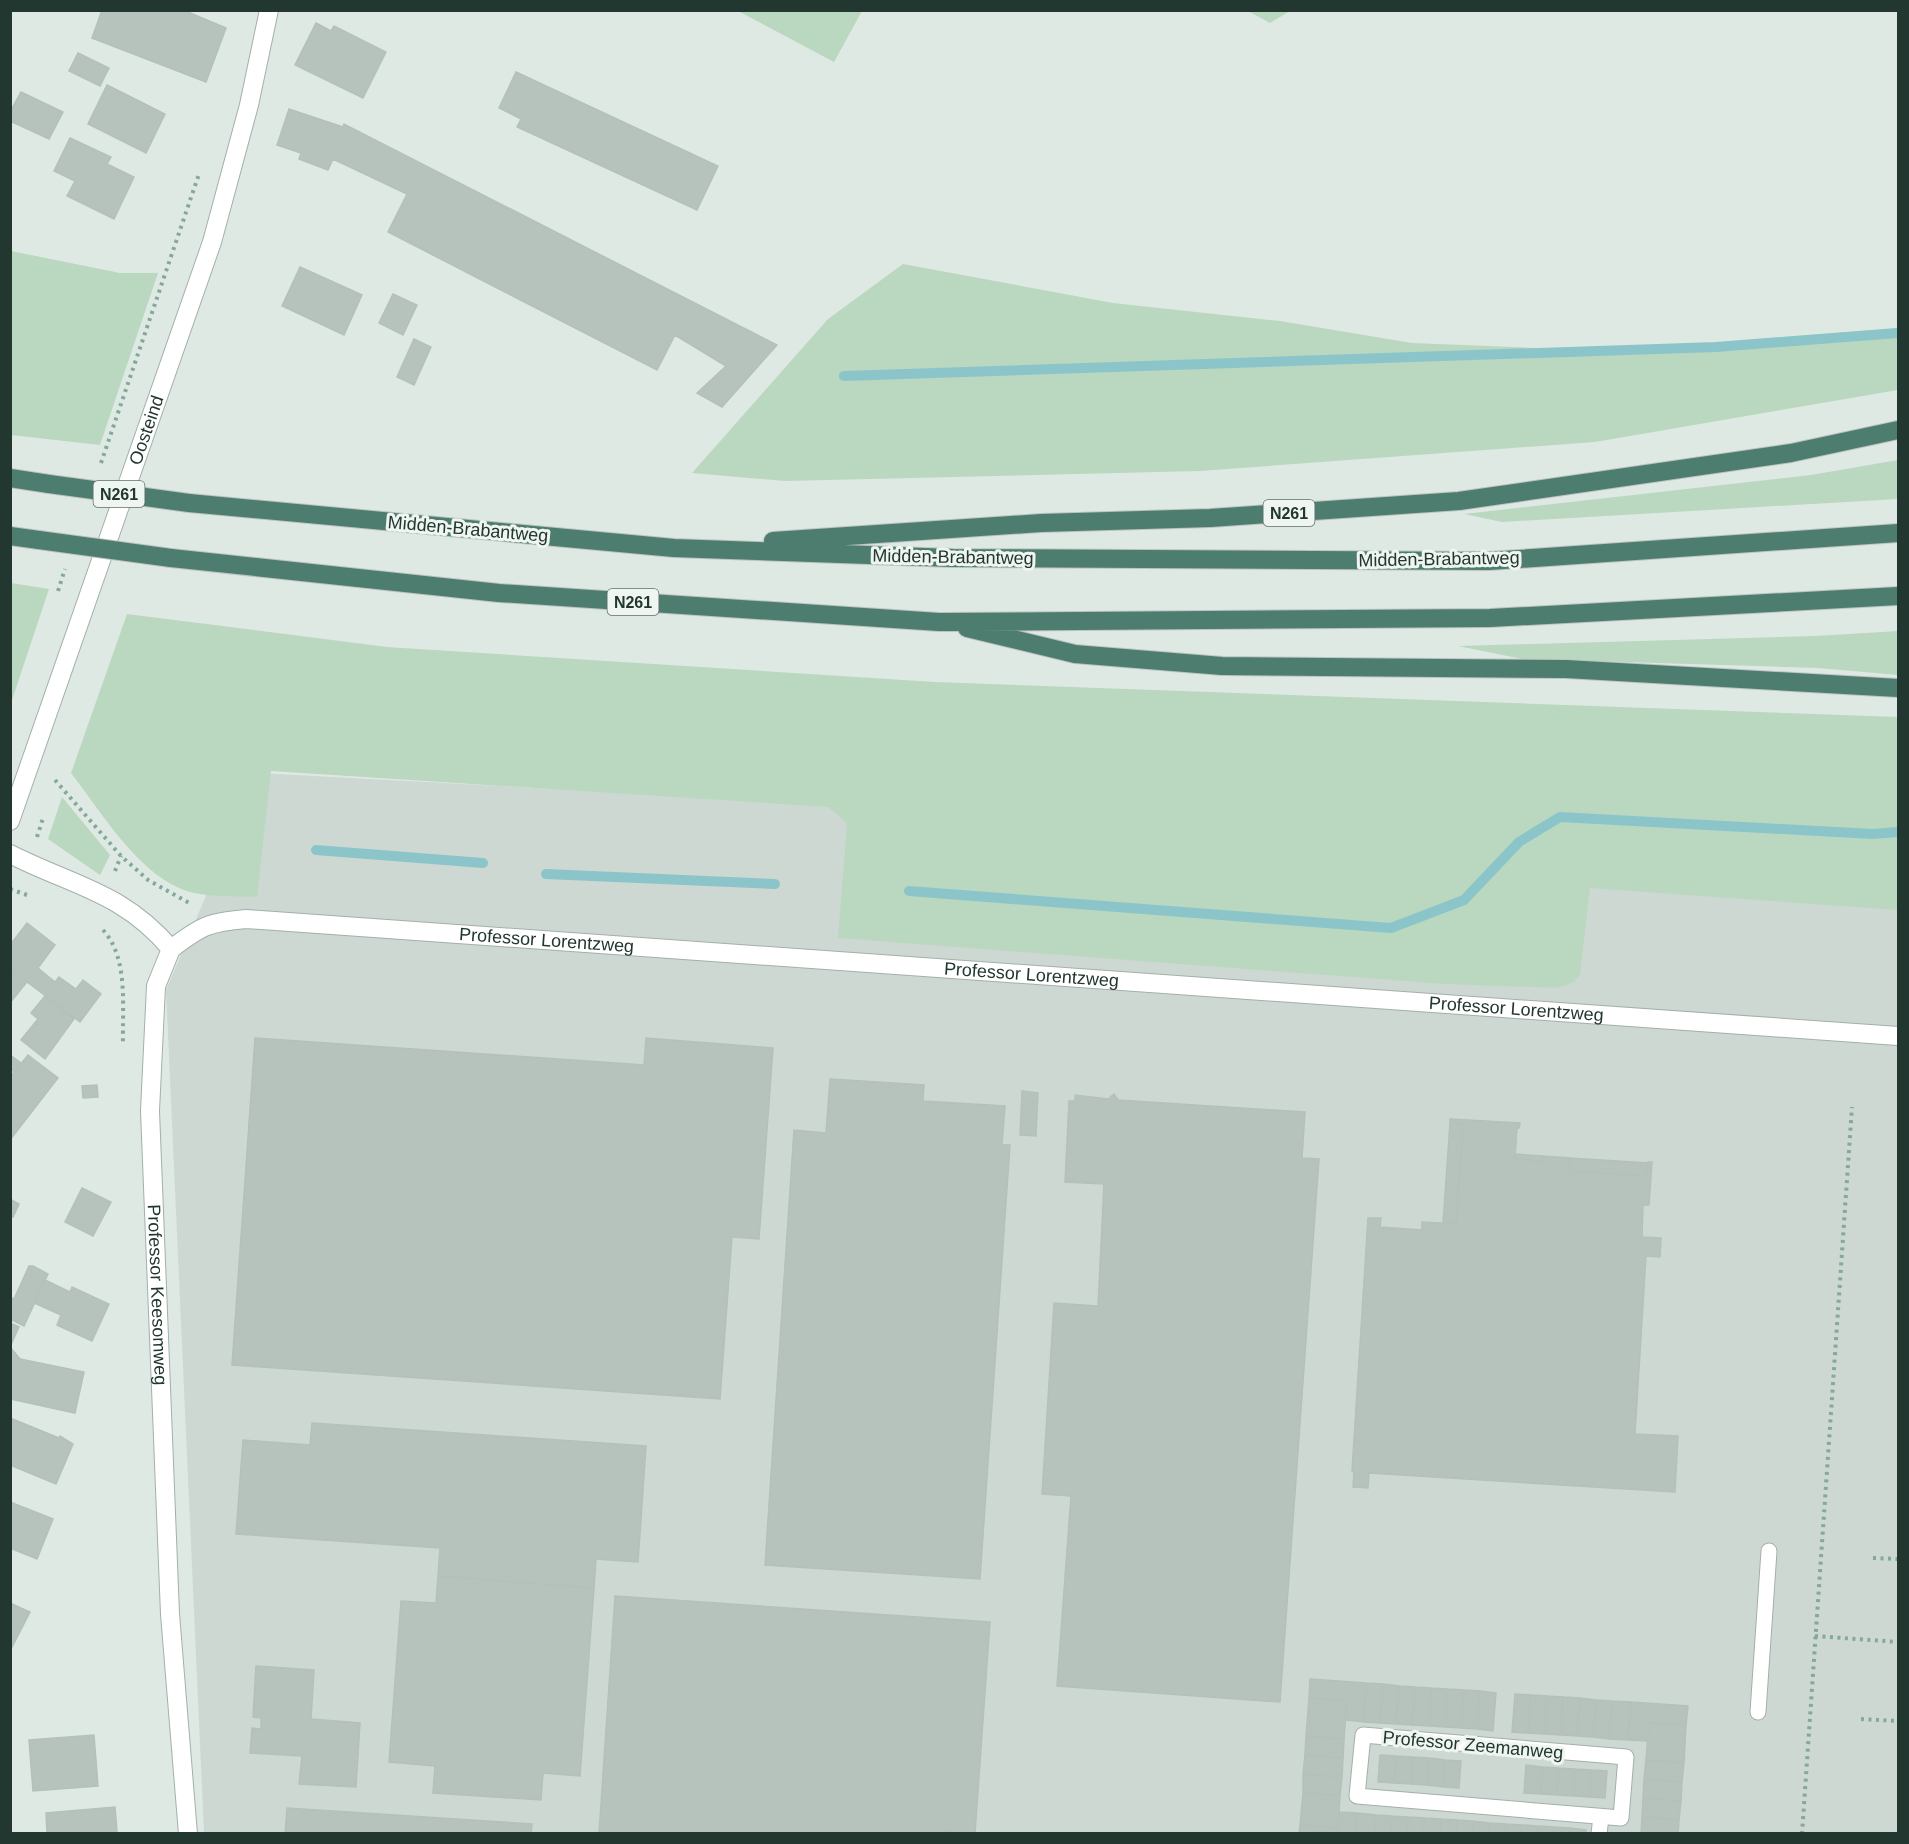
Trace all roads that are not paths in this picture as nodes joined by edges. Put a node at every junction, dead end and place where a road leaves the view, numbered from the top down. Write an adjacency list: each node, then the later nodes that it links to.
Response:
1 (268, 10): 10 (street, Oosteind)
2 (1899, 430): 6 (highway, N261)
3 (10, 478): 6 (highway, Midden-Brabantweg / N261, bridge)
4 (1899, 533): 6 (highway, Midden-Brabantweg / N261)
5 (10, 536): 8 (highway, N261, bridge)
6 (674, 548)
7 (1899, 596): 8 (highway, N261)
8 (939, 622): 9 (highway, N261)
9 (1899, 688)
10 (10, 821)
11 (10, 854): 12 (street)
12 (171, 949): 13 (street, Professor Lorentzweg); 17 (street, Professor Keesomweg)
13 (1899, 1036)
14 (1769, 1551): 15 (lane)
15 (1758, 1712)
16 (1601, 1816): 16 (lane, Professor Zeemanweg); 18 (lane)
17 (188, 1833)
18 (1599, 1833)

